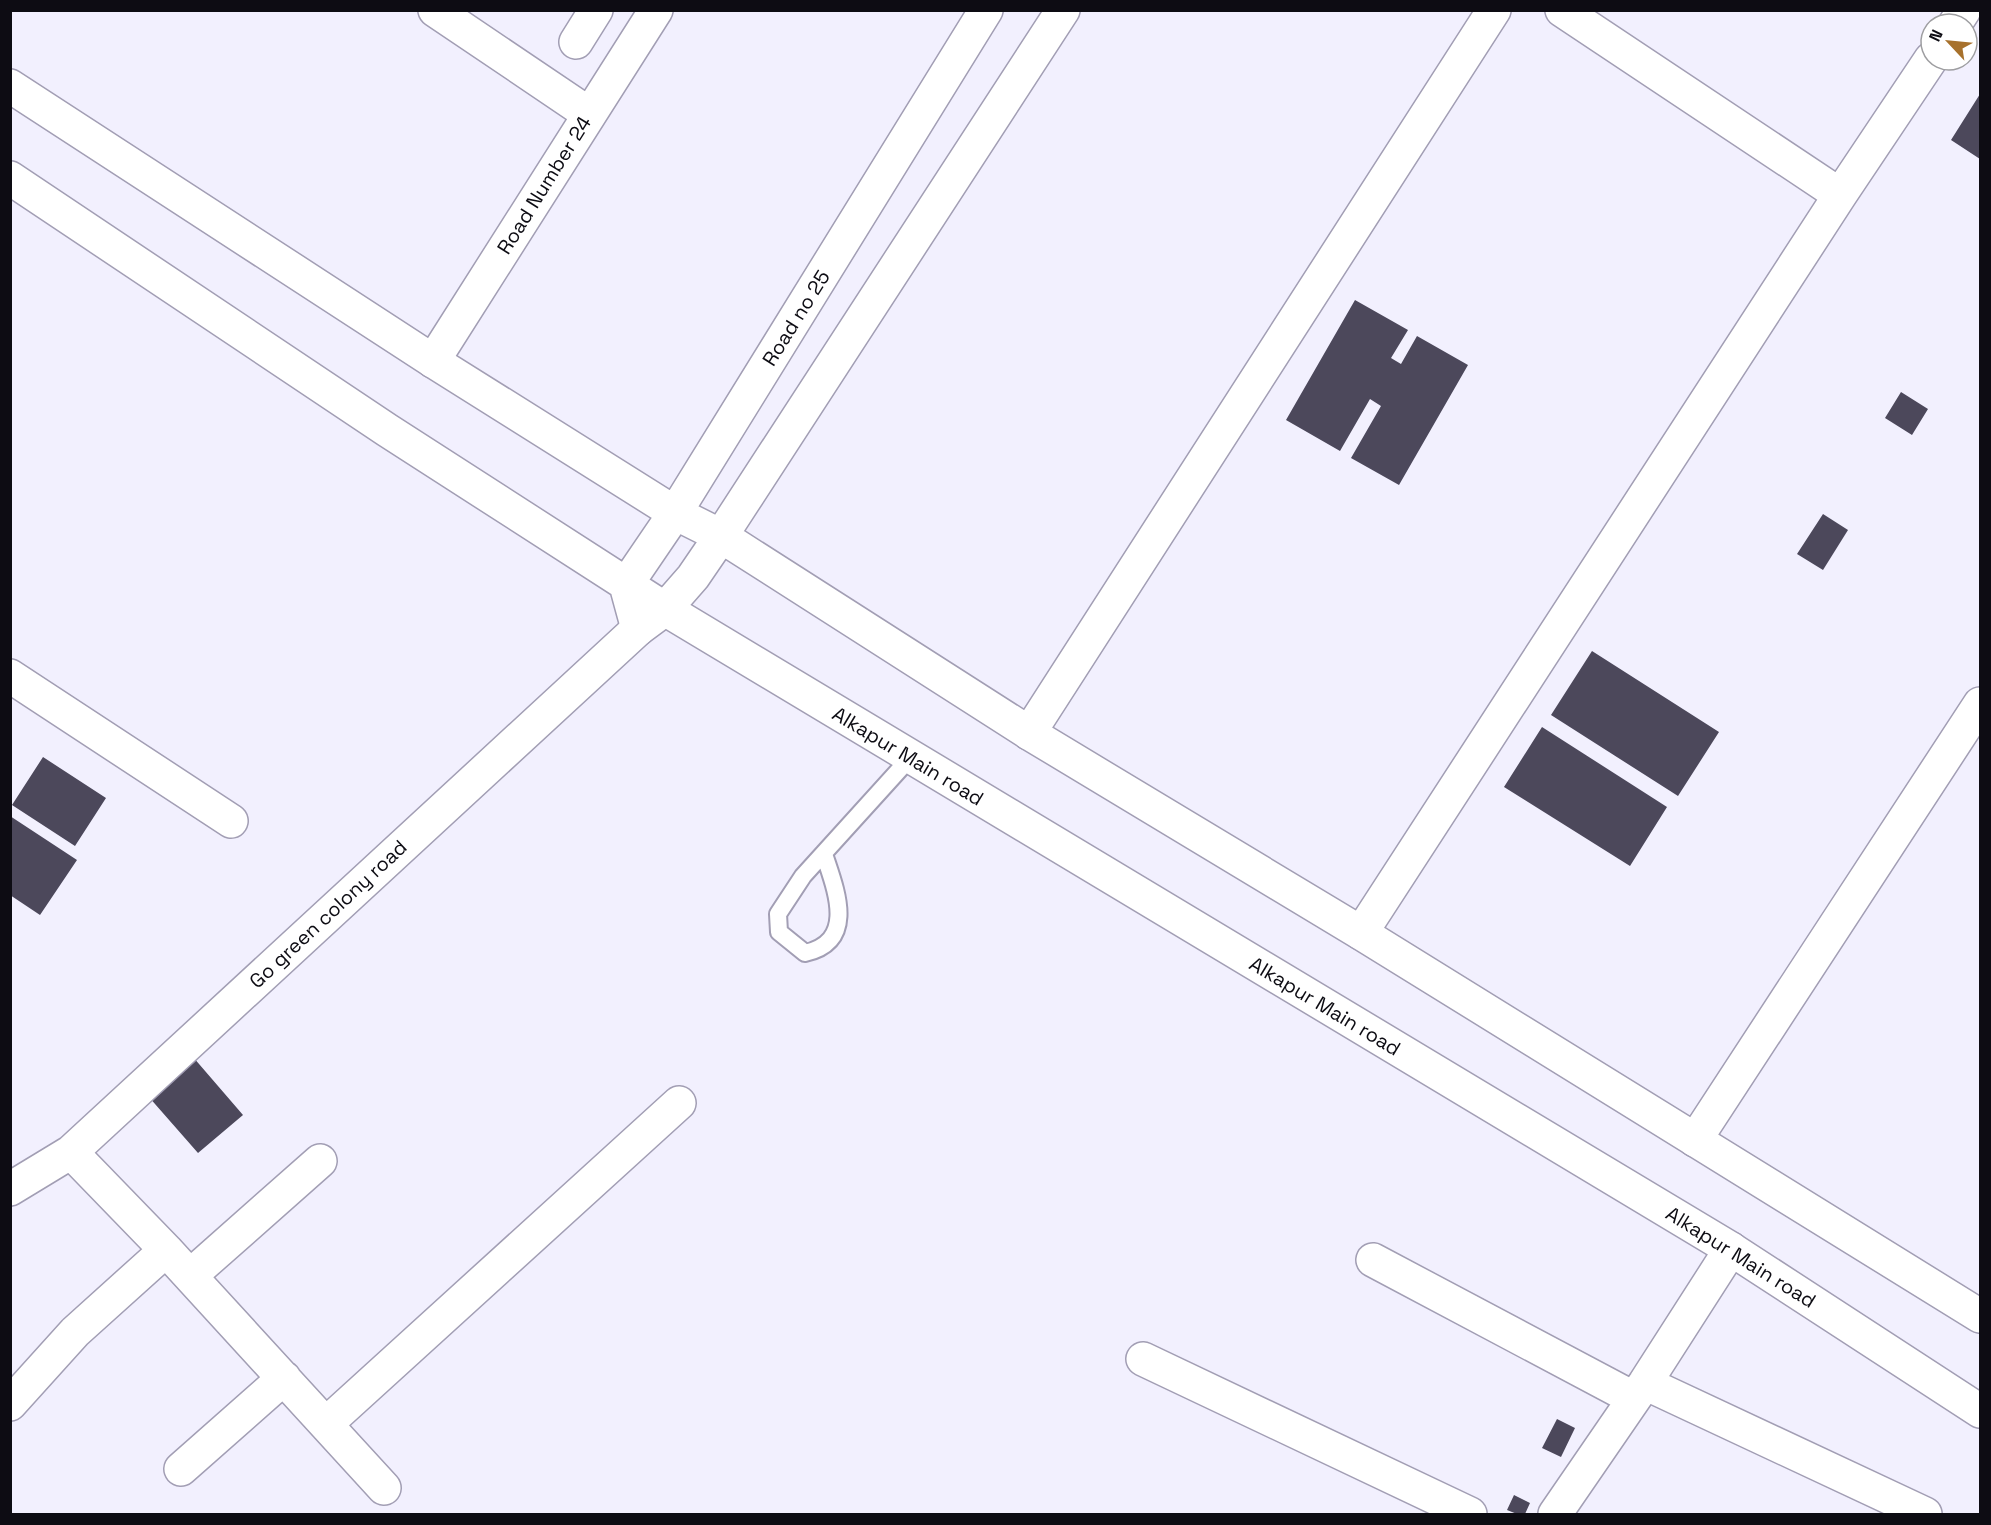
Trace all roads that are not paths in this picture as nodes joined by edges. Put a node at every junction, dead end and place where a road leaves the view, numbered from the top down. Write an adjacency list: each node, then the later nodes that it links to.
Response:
1 (435, 10): 11 (street)
2 (596, 10): 8 (street)
3 (656, 10): 11 (street, Road Number 24)
4 (986, 10): 15 (street, Road no 25)
5 (1063, 10): 16 (street)
6 (1494, 10): 22 (street)
7 (1562, 10): 13 (street)
8 (576, 42)
9 (1922, 72): 13 (street)
10 (10, 86): 14 (street)
11 (589, 114): 14 (street, Road Number 24)
12 (10, 178): 17 (street, Alkapur Main road)
13 (1840, 195): 26 (street)
14 (433, 361): 15 (street)
15 (675, 513): 16 (street); 17 (street, Road no 25)
16 (721, 536): 18 (street); 22 (street)
17 (626, 585): 18 (street, Alkapur Main road); 19 (street)
18 (665, 609): 19 (street, Go green colony road); 23 (street, Alkapur Main road)
19 (638, 629): 29 (street, Go green colony road)
20 (10, 676): 24 (street)
21 (1980, 704): 28 (street)
22 (1029, 733): 26 (street)
23 (910, 758): 25 (lane); 32 (street, Alkapur Main road)
24 (231, 821)
25 (824, 854): 25 (lane)
26 (1361, 933): 28 (street)
27 (679, 1103): 42 (street)
28 (1695, 1140): 36 (street)
29 (71, 1152): 31 (street, Go green colony road); 33 (street)
30 (320, 1161): 35 (street)
31 (10, 1189)
32 (1731, 1249): 39 (street); 41 (street, Alkapur Main road)
33 (166, 1250): 35 (street); 40 (street)
34 (1373, 1260): 39 (street)
35 (190, 1276): 38 (street)
36 (1980, 1316)
37 (1143, 1359): 45 (street)
38 (284, 1378): 42 (street); 43 (street)
39 (1639, 1390): 46 (street); 47 (street)
40 (10, 1404)
41 (1980, 1411)
42 (326, 1424): 44 (street)
43 (181, 1469)
44 (384, 1488)
45 (1470, 1515)
46 (1555, 1515)
47 (1925, 1515)

